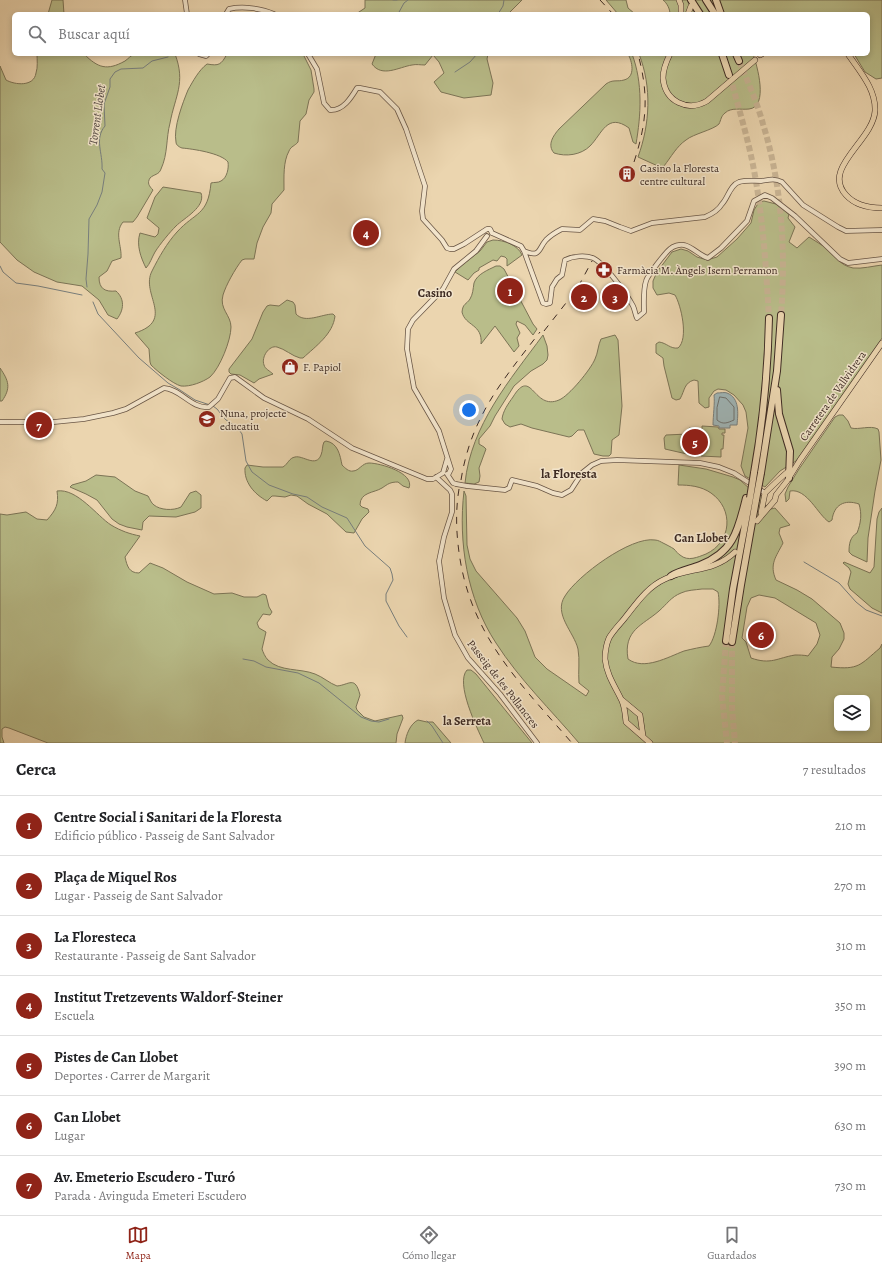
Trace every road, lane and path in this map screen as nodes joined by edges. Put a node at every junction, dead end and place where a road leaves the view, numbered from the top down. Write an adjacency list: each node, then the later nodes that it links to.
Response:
1 (185, 0): 6 (street)
2 (706, 0): 13 (highway)
3 (716, 0): 14 (highway)
4 (680, 2): 5 (street); 9 (main road)
5 (692, 2): 10 (main road); 11 (highway); 12 (highway)
6 (187, 12)
7 (227, 12): 8 (street)
8 (268, 12)
9 (681, 12)
10 (689, 12)
11 (699, 12)
12 (702, 12)
13 (714, 12)
14 (720, 12)
15 (309, 56): 26 (street)
16 (669, 56): 21 (main road)
17 (723, 56): 23 (highway)
18 (737, 56): 22 (highway)
19 (760, 56): 21 (street)
20 (849, 56): 24 (main road)
21 (755, 60)
22 (739, 61)
23 (729, 75)
24 (882, 208)
25 (882, 230): 29 (street)
26 (484, 231): 27 (street); 28 (street)
27 (492, 234): 28 (street); 29 (street)
28 (487, 236): 36 (street)
29 (524, 251): 30 (street)
30 (882, 259)
31 (781, 315): 34 (highway)
32 (769, 318): 40 (highway)
33 (882, 343): 37 (main road, Carretera de Vallvidrera)
34 (777, 371): 38 (highway); 40 (highway)
35 (0, 422): 42 (street)
36 (447, 458): 39 (street); 41 (street)
37 (800, 460): 38 (main road); 43 (main road)
38 (789, 471): 43 (highway); 44 (main road)
39 (443, 473): 41 (street); 42 (street)
40 (756, 473): 46 (highway, bridge); 46 (highway, bridge)
41 (448, 475): 44 (street, bridge)
42 (434, 478): 58 (street, Passeig de les Pollancres)
43 (789, 478): 45 (main road)
44 (766, 493): 45 (main road); 47 (main road); 47 (main road)
45 (776, 495): 47 (main road)
46 (751, 499): 49 (highway); 50 (highway); 51 (highway)
47 (772, 501)
48 (735, 552): 49 (main road)
49 (671, 576): 52 (main road)
50 (726, 641)
51 (732, 642)
52 (622, 700): 53 (main road); 54 (main road)
53 (634, 711): 54 (main road); 55 (main road)
54 (626, 716): 56 (main road)
55 (640, 721): 56 (main road); 57 (main road)
56 (630, 726): 57 (main road)
57 (643, 736): 59 (main road)
58 (537, 743)
59 (650, 743)

